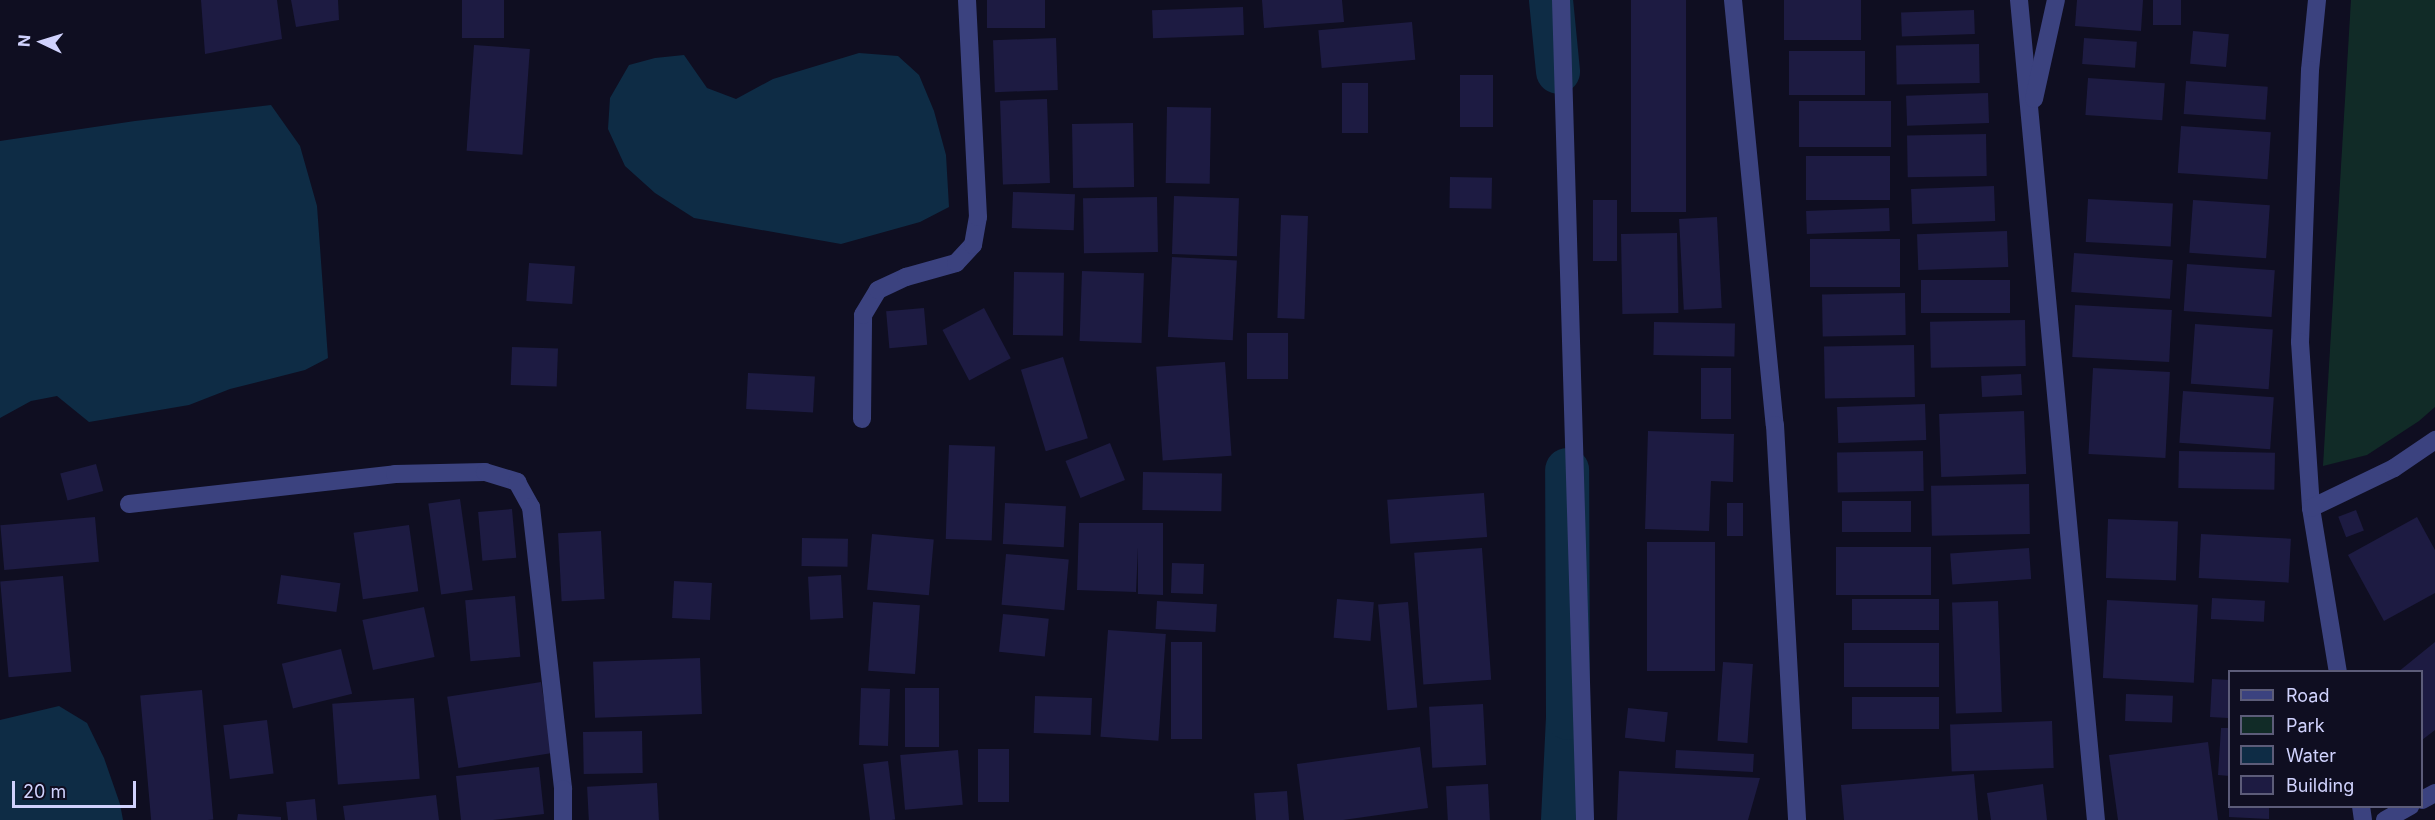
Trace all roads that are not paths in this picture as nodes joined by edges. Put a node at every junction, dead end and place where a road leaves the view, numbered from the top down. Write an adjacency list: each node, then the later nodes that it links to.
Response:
1 (967, 0): 8 (street)
2 (1561, 0): 15 (street)
3 (1733, 0): 16 (street)
4 (2019, 0): 7 (street)
5 (2056, 0): 7 (street)
6 (2318, 0): 11 (street)
7 (2031, 112): 17 (street)
8 (862, 419)
9 (2435, 440): 11 (street)
10 (129, 504): 14 (street)
11 (2311, 508): 12 (street)
12 (2338, 670)
13 (2408, 808): 18 (street)
14 (563, 820)
15 (1586, 820)
16 (1797, 820)
17 (2096, 820)
18 (2385, 820)

